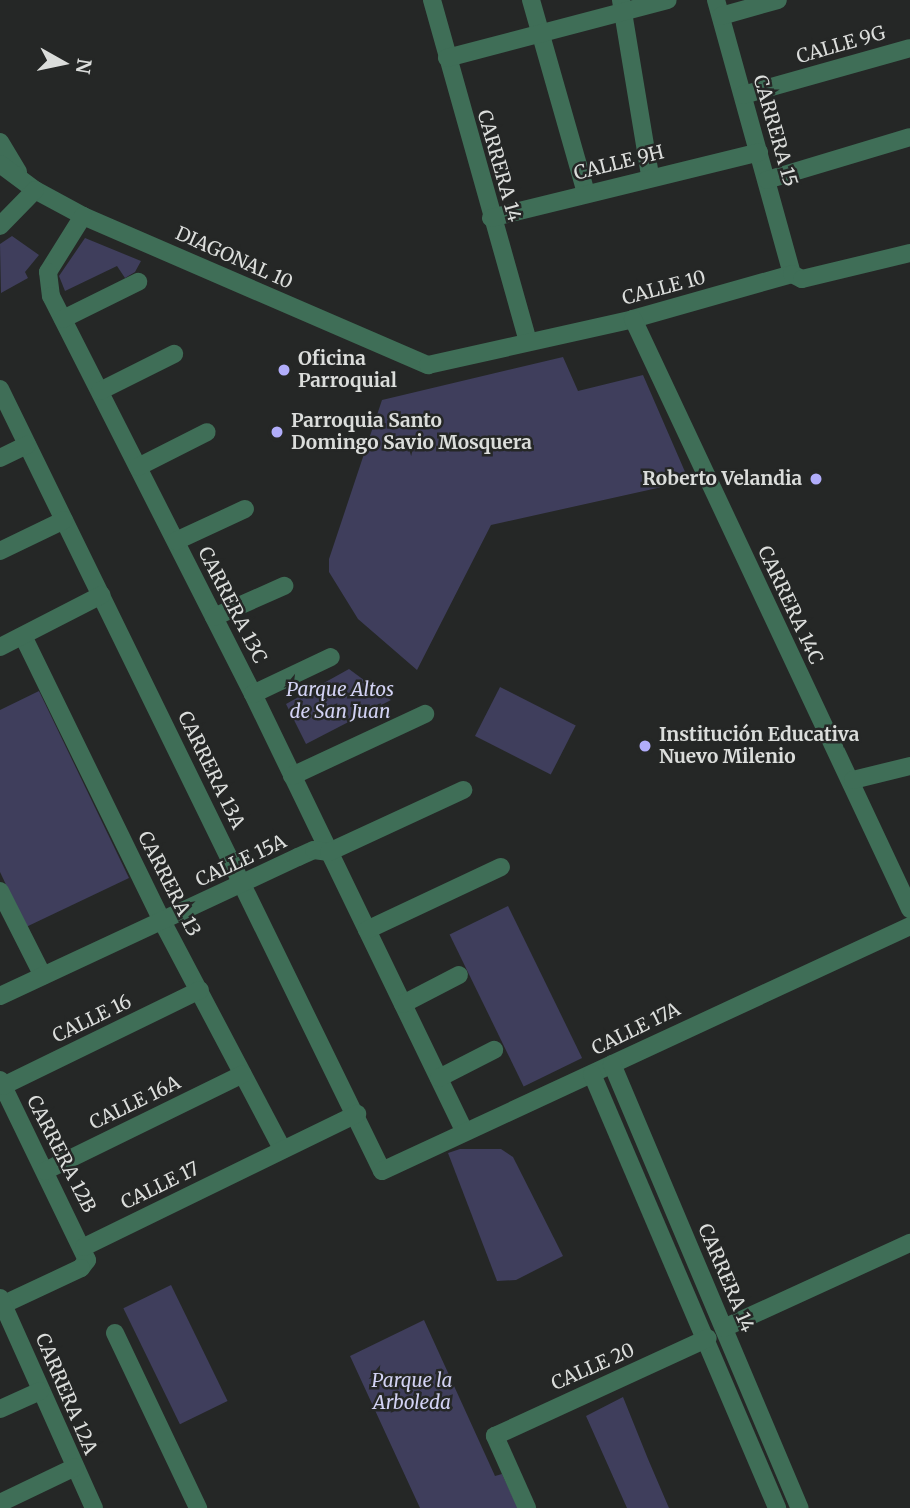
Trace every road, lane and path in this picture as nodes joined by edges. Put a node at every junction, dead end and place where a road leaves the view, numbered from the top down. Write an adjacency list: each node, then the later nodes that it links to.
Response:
1 (432, 0): 9 (street, CARRERA 14)
2 (531, 0): 7 (street)
3 (668, 0): 5 (street)
4 (778, 0): 6 (street)
5 (623, 7): 7 (street); 15 (street)
6 (719, 8): 10 (street, CARRERA 15)
7 (540, 32): 9 (street); 18 (street)
8 (910, 48): 10 (street, CALLE 9G)
9 (447, 58): 20 (street, CARRERA 14)
10 (743, 95): 13 (street, CARRERA 15)
11 (910, 137): 16 (street)
12 (0, 142): 17 (street, DIAGONAL 10)
13 (759, 152): 15 (street, CALLE 9H); 16 (street, CARRERA 15)
14 (0, 164): 17 (street, DIAGONAL 10)
15 (650, 176): 18 (street, CALLE 9H)
16 (767, 180): 23 (street, CARRERA 15)
17 (30, 187): 19 (street, DIAGONAL 10); 21 (street)
18 (586, 193): 20 (street, CALLE 9H)
19 (83, 216): 25 (street, CARRERA 13C); 29 (street, DIAGONAL 10)
20 (491, 218): 27 (street, CARRERA 14)
21 (0, 226)
22 (910, 253): 23 (street, CALLE 10)
23 (792, 274): 26 (street, CALLE 10)
24 (138, 282): 25 (street)
25 (63, 319): 31 (street, CARRERA 13C)
26 (633, 319): 27 (street, CALLE 10); 50 (street, CARRERA 14C)
27 (528, 342): 29 (street, CALLE 10)
28 (174, 354): 31 (street)
29 (428, 365)
30 (0, 389): 33 (street, CARRERA 13A)
31 (100, 391): 35 (street, CARRERA 13C)
32 (207, 432): 35 (street)
33 (27, 444): 34 (street); 37 (street, CARRERA 13A)
34 (0, 458)
35 (138, 467): 38 (street, CARRERA 13C)
36 (244, 509): 38 (street)
37 (64, 520): 39 (street); 41 (street, CARRERA 13A)
38 (176, 541): 42 (street, CARRERA 13C)
39 (0, 551)
40 (284, 586): 42 (street)
41 (102, 595): 43 (street); 54 (street, CARRERA 13A)
42 (214, 617): 46 (street, CARRERA 13C)
43 (23, 636): 44 (street); 57 (street, CARRERA 13)
44 (0, 647)
45 (331, 657): 46 (street)
46 (253, 694): 49 (street, CARRERA 13C)
47 (425, 714): 49 (street)
48 (910, 766): 50 (street)
49 (292, 776): 52 (street, CARRERA 13C)
50 (853, 780): 56 (street, CARRERA 14C)
51 (463, 790): 52 (street, CALLE 15A)
52 (329, 852): 54 (street, CALLE 15A); 59 (street, CARRERA 13C)
53 (501, 867): 59 (street)
54 (243, 883): 57 (street, CALLE 15A); 71 (street, CARRERA 13A)
55 (0, 891): 61 (street)
56 (910, 909)
57 (162, 921): 61 (street, CALLE 15A); 62 (street, CARRERA 13)
58 (910, 926): 66 (street, CALLE 17A)
59 (367, 930): 64 (street, CARRERA 13C)
60 (459, 975): 64 (street)
61 (43, 976): 63 (street, CALLE 15A)
62 (200, 990): 67 (street, CARRERA 13); 70 (street, CALLE 16)
63 (0, 996)
64 (403, 1004): 69 (street, CARRERA 13C)
65 (494, 1050): 69 (street)
66 (612, 1064): 68 (street, CALLE 17A); 79 (street, CARRERA 14)
67 (243, 1074): 73 (street, CARRERA 13); 74 (street, CALLE 16A)
68 (592, 1074): 72 (street, CALLE 17A); 81 (street, CARRERA 14)
69 (439, 1078): 72 (street, CARRERA 13C)
70 (1, 1083): 74 (street, CARRERA 12B)
71 (357, 1114): 73 (street, CALLE 17); 75 (street, CARRERA 13A)
72 (464, 1131): 75 (street, CALLE 17A)
73 (282, 1149): 77 (street, CALLE 17)
74 (45, 1171): 77 (street, CARRERA 12B)
75 (382, 1171)
76 (910, 1243): 79 (street)
77 (85, 1247): 78 (street)
78 (1, 1303): 82 (street, CARRERA 12A)
79 (724, 1328): 90 (street, CARRERA 14)
80 (115, 1333): 87 (street)
81 (708, 1338): 88 (street, CALLE 20); 89 (street, CARRERA 14)
82 (40, 1391): 83 (street); 84 (street, CARRERA 12A)
83 (0, 1409)
84 (75, 1467): 85 (street); 86 (street, CARRERA 12A)
85 (0, 1503)
86 (94, 1508)
87 (198, 1508)
88 (527, 1508)
89 (777, 1508)
90 (800, 1508)

